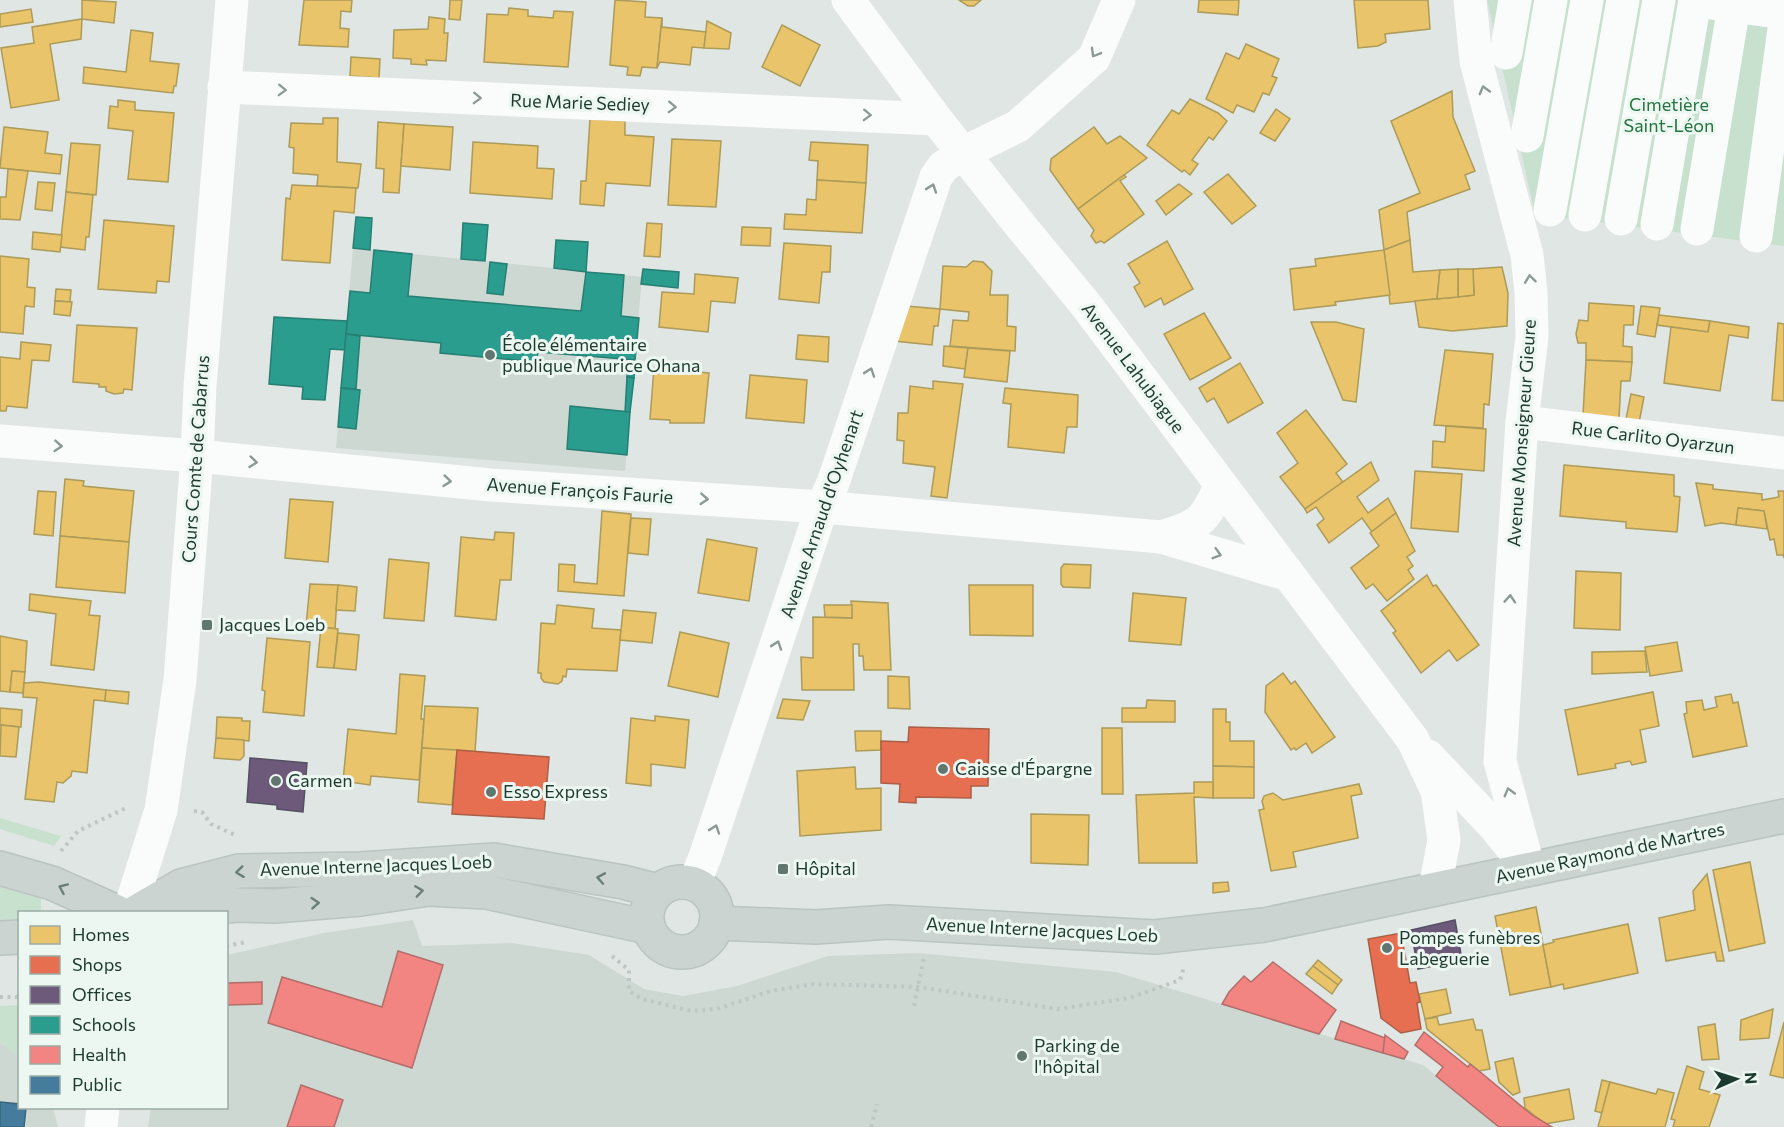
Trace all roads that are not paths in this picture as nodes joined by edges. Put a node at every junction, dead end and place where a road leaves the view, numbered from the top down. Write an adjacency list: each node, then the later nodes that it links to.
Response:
1 (232, 0): 15 (street, Cours Comte de Cabarrus)
2 (848, 0): 16 (street, Avenue Lahubiague)
3 (1119, 0): 18 (street, Avenue Arnaud d'Oyhenart, one-way to 18)
4 (1470, 0): 25 (street, Avenue Monseigneur Gieure, one-way to 4)
5 (1515, 0): 14 (street)
6 (1551, 0): 17 (street)
7 (1587, 0): 19 (street)
8 (1623, 0): 20 (street)
9 (1659, 0): 21 (street)
10 (1693, 0): 11 (street); 22 (street)
11 (1735, 3): 12 (street); 23 (street)
12 (1784, 13)
13 (1784, 29): 24 (street)
14 (1506, 53)
15 (224, 87): 16 (street, Rue Marie Sediey, one-way to 16); 28 (street, Cours Comte de Cabarrus)
16 (936, 119): 18 (street, Avenue Lahubiague)
17 (1527, 136)
18 (963, 153): 29 (street, Avenue Lahubiague); 30 (street, Avenue Arnaud d'Oyhenart, one-way to 18)
19 (1550, 210)
20 (1585, 215)
21 (1621, 219)
22 (1657, 224)
23 (1697, 229)
24 (1756, 236)
25 (1522, 422): 27 (street, Rue Carlito Oyarzun); 36 (street, Avenue Monseigneur Gieure, one-way to 25)
26 (0, 441): 28 (street, Avenue François Faurie, one-way to 28)
27 (1784, 453)
28 (197, 456): 30 (street, Avenue François Faurie, one-way to 30); 41 (street, Cours Comte de Cabarrus)
29 (1220, 486): 31 (street, Avenue François Faurie); 32 (street, Avenue Lahubiague)
30 (822, 507): 31 (street, Avenue François Faurie); 37 (street, Avenue Arnaud d'Oyhenart, one-way to 30)
31 (1161, 537): 32 (street, Avenue François Faurie, one-way to 32)
32 (1289, 575): 33 (street, Avenue Lahubiague)
33 (1413, 740): 36 (street, Avenue Lahubiague); 38 (street, Avenue Lahubiague)
34 (1784, 816): 36 (main road, Avenue Raymond de Martres)
35 (0, 868): 40 (main road, one-way to 35)
36 (1529, 869): 38 (main road, Avenue Raymond de Martres)
37 (694, 884): 39 (main road); 44 (main road)
38 (1435, 888): 44 (main road, Avenue Interne Jacques Loeb)
39 (658, 891): 42 (main road, Avenue Interne Jacques Loeb, one-way to 42); 45 (main road)
40 (115, 911)
41 (129, 911)
42 (138, 911)
43 (184, 911): 45 (main road, Avenue Interne Jacques Loeb, one-way to 45)
44 (716, 923): 45 (main road)
45 (648, 927)
46 (18, 937): 47 (main road)
47 (0, 938)
48 (103, 1109): 49 (street)
49 (101, 1127)

